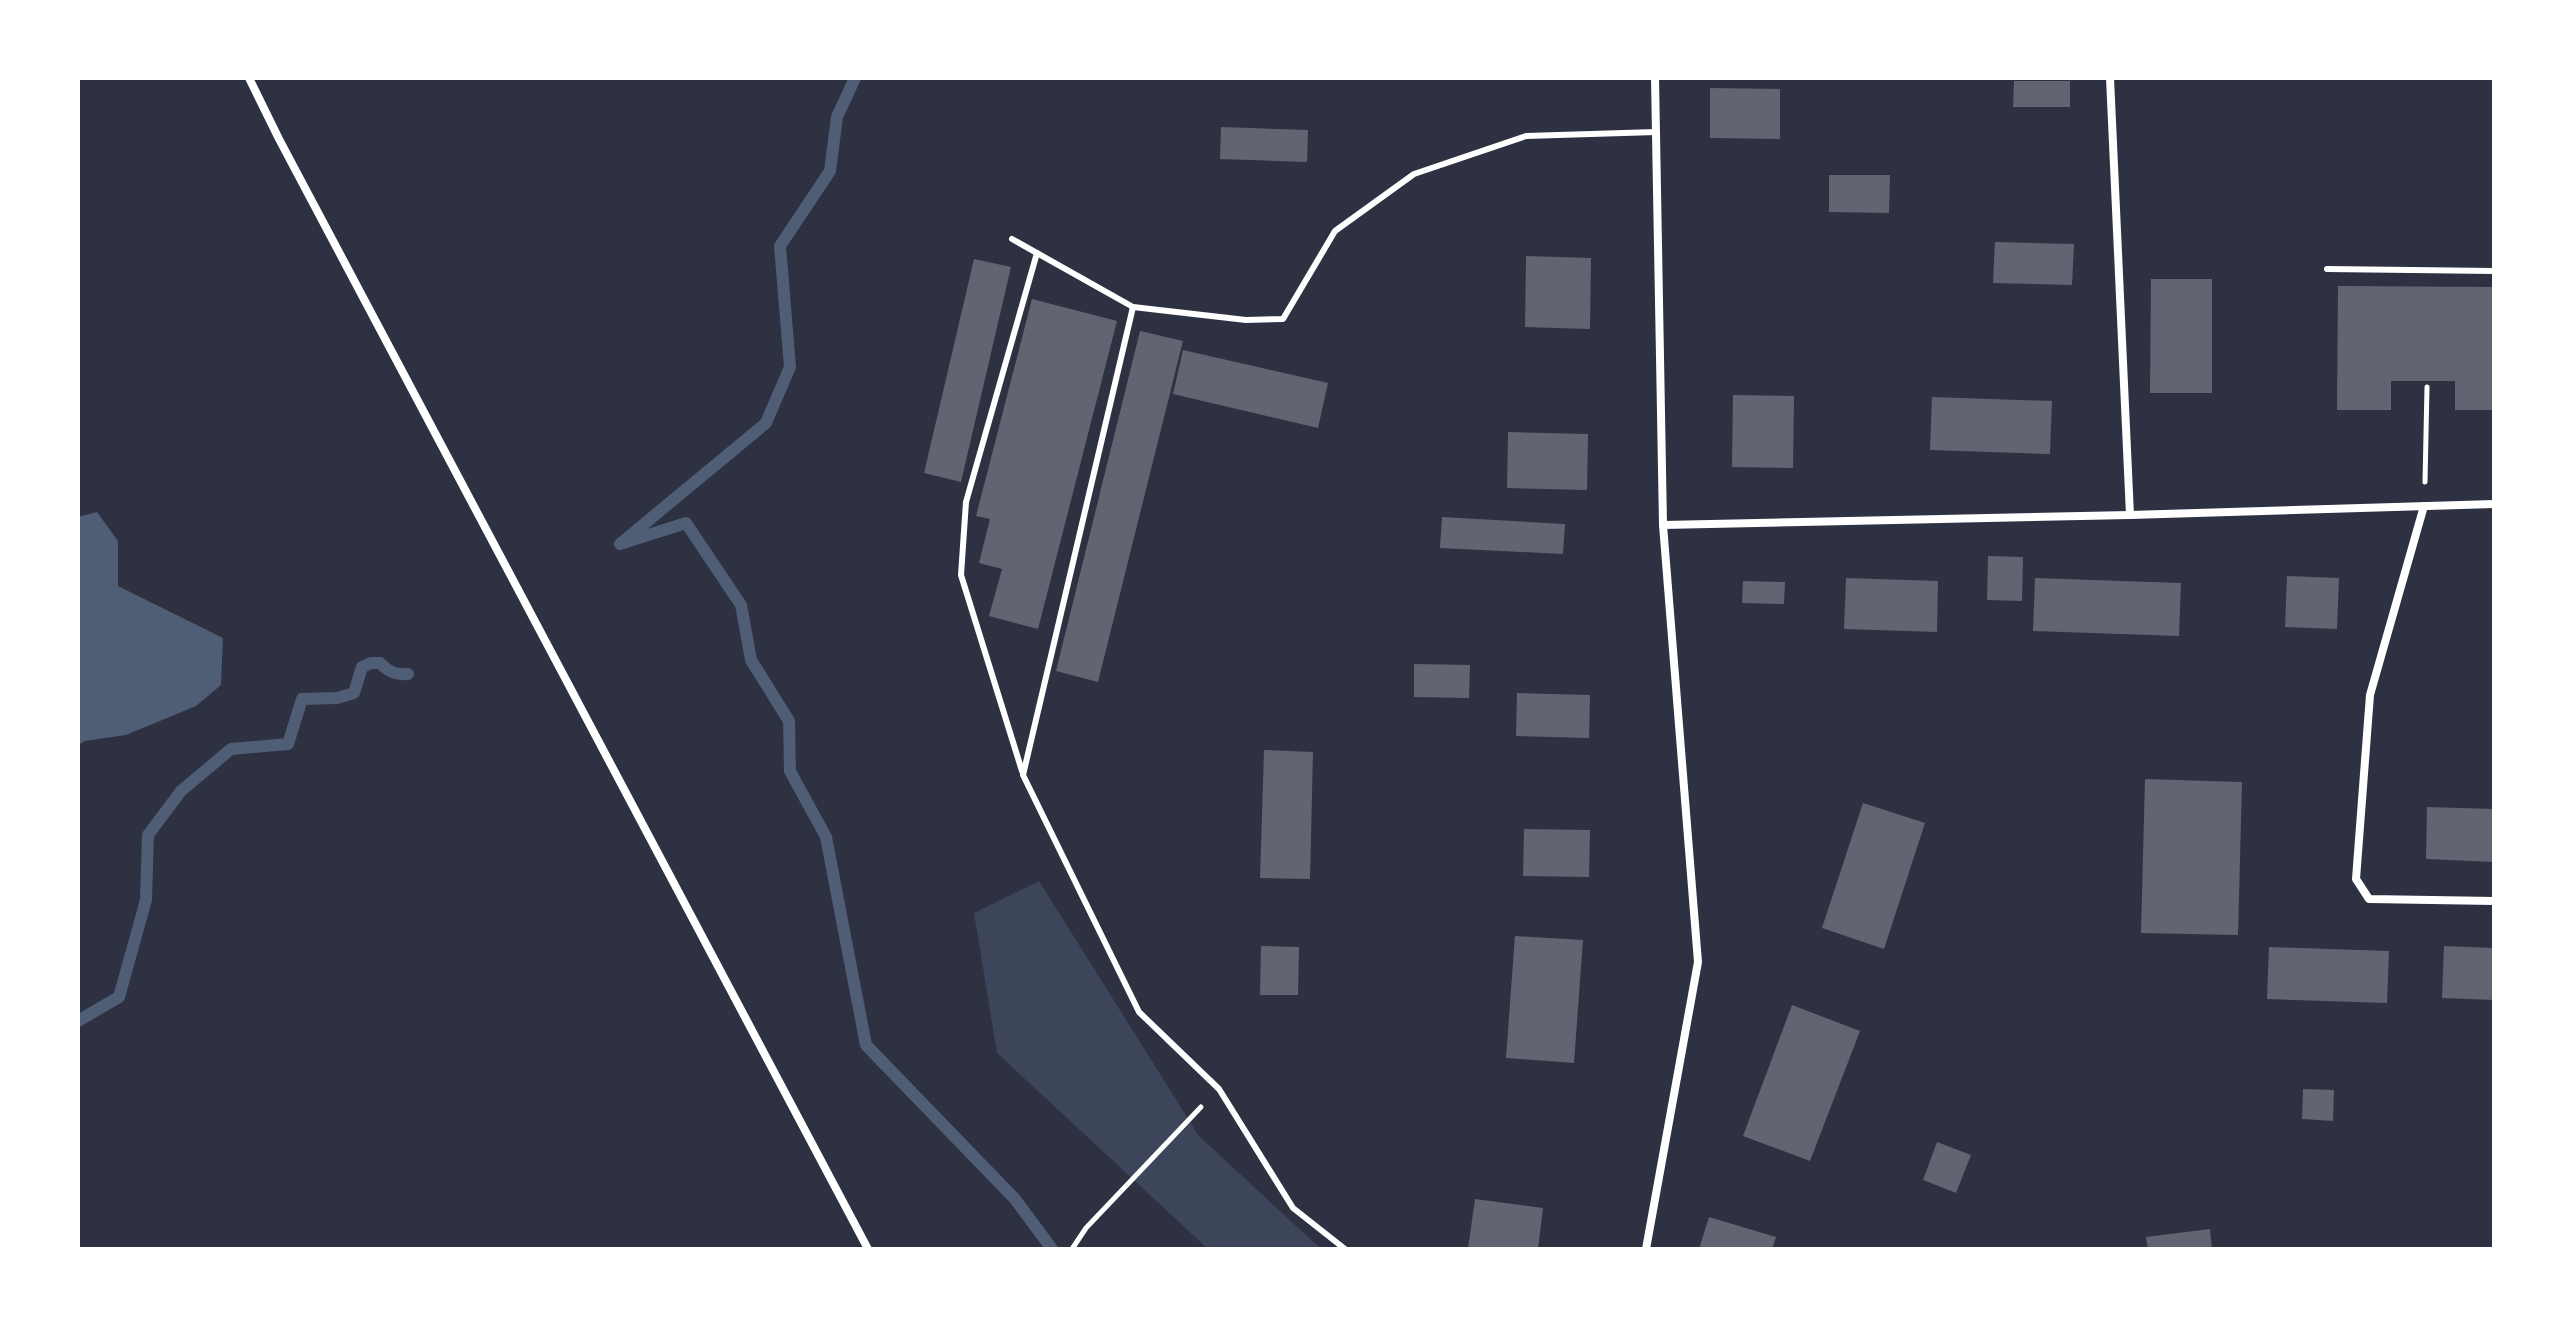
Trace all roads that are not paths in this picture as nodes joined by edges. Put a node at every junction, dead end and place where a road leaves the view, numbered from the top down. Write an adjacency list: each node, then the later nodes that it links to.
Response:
1 (249, 78): 16 (street)
2 (1655, 78): 4 (street)
3 (2110, 78): 12 (street)
4 (1656, 132): 9 (lane); 13 (street)
5 (1012, 239): 6 (lane)
6 (1037, 253): 9 (lane); 14 (lane)
7 (2327, 269): 8 (lane)
8 (2494, 271)
9 (1133, 307): 14 (lane)
10 (2494, 504): 11 (street)
11 (2424, 506): 12 (street); 15 (street)
12 (2130, 515): 13 (street)
13 (1663, 525): 18 (street)
14 (1023, 775): 17 (lane)
15 (2494, 901)
16 (868, 1249)
17 (1345, 1249)
18 (1646, 1249)

